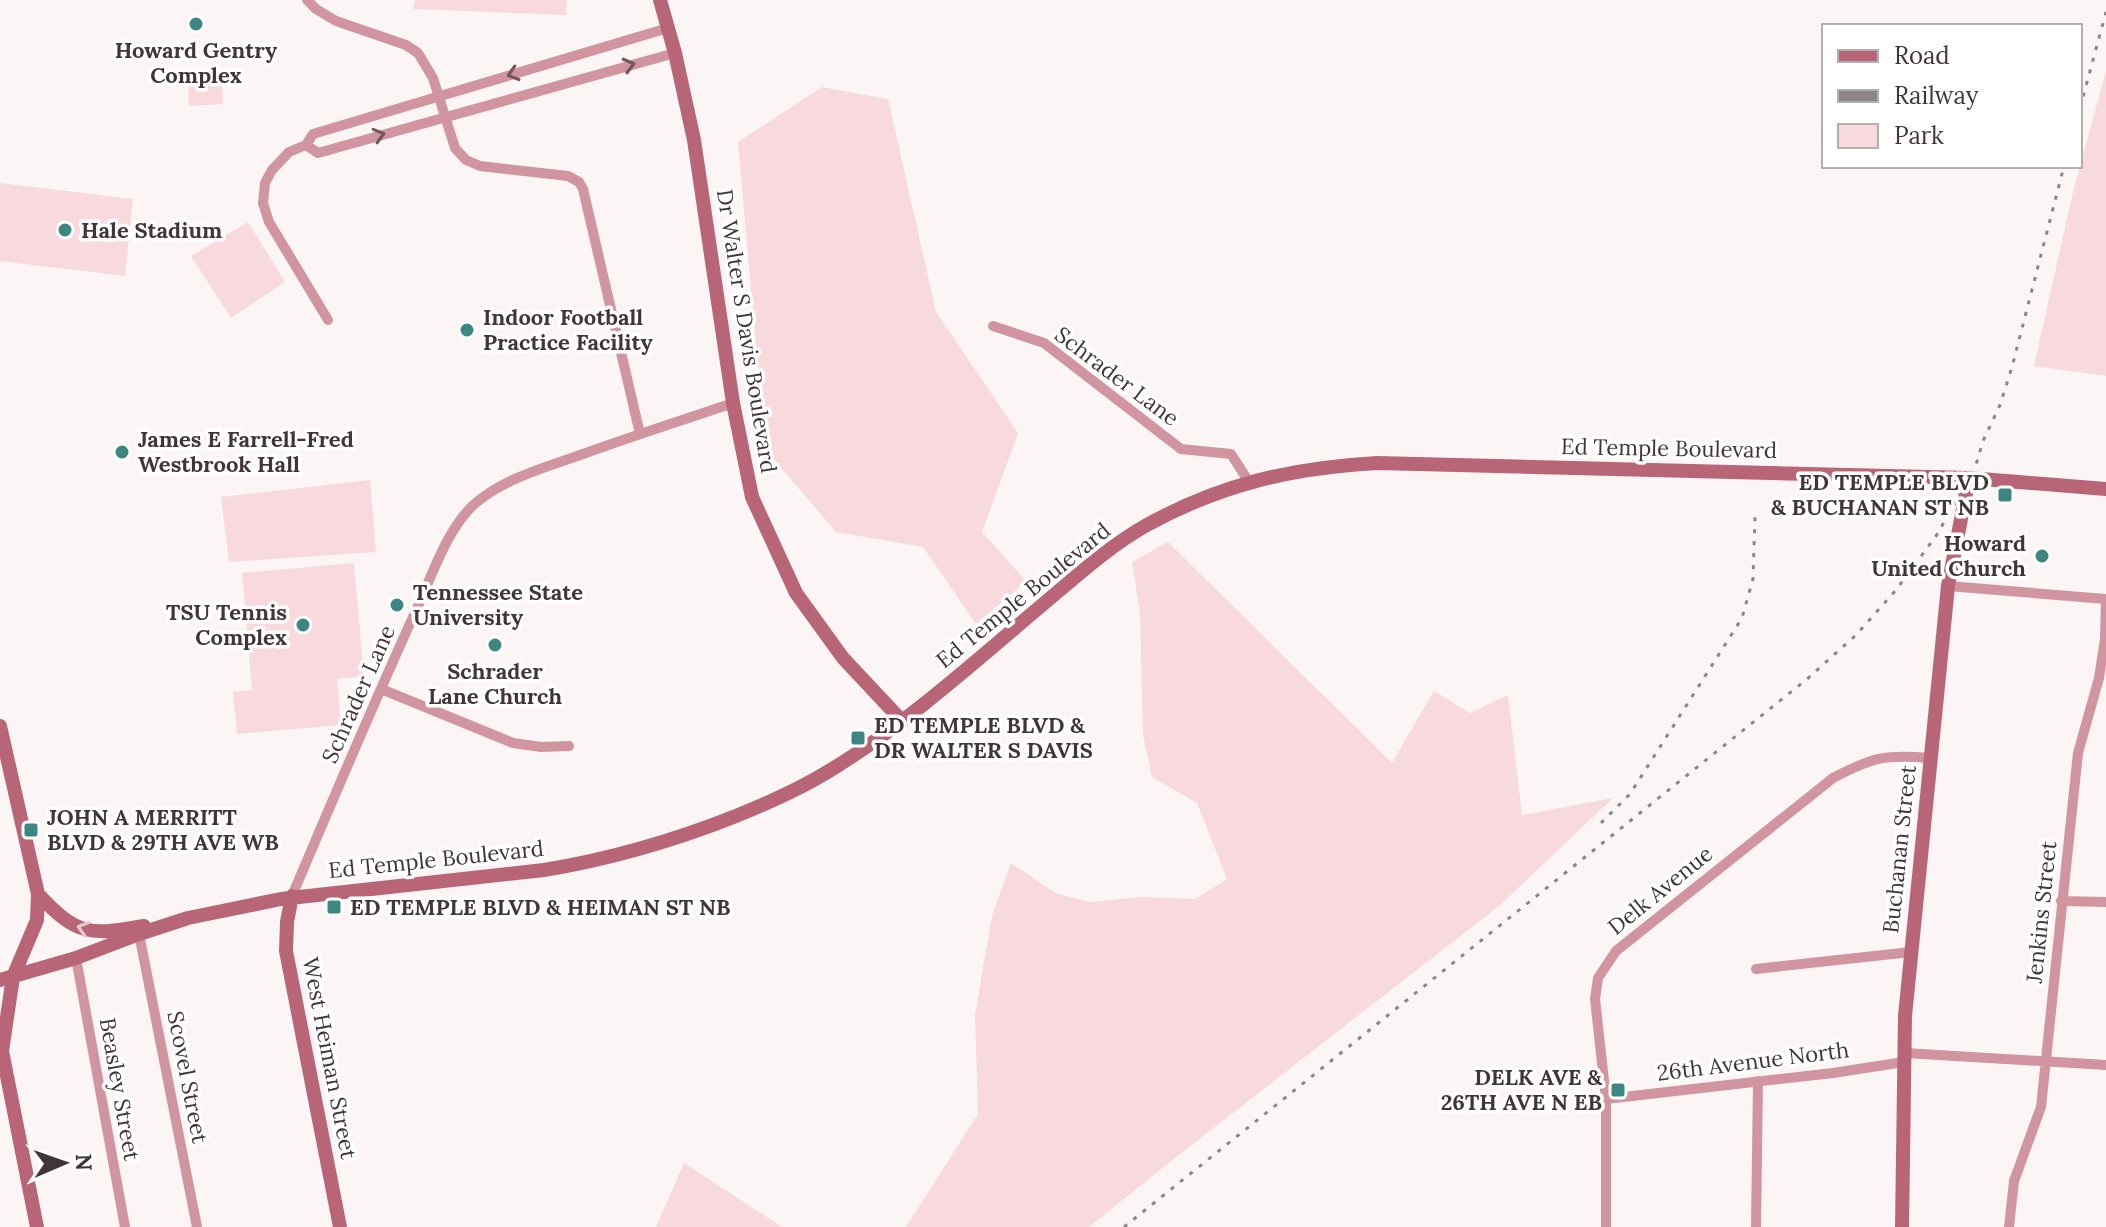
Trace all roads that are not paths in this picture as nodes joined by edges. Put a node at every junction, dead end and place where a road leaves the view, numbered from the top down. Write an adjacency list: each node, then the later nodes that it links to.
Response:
1 (307, 0): 5 (street)
2 (660, 0): 3 (main road, Dr Walter S Davis Boulevard)
3 (668, 28): 4 (main road, Dr Walter S Davis Boulevard); 5 (street, one-way to 5)
4 (675, 53): 6 (street, one-way to 4); 10 (main road, Dr Walter S Davis Boulevard)
5 (439, 97): 6 (street); 7 (street)
6 (445, 116): 7 (street, one-way to 6); 11 (street)
7 (306, 145): 8 (street)
8 (328, 320)
9 (993, 326): 13 (street, Schrader Lane)
10 (733, 403): 11 (street, Schrader Lane); 18 (main road, Dr Walter S Davis Boulevard)
11 (640, 434): 17 (street, Schrader Lane)
12 (1969, 478): 13 (main road, Ed Temple Boulevard); 14 (main road, Ed Temple Boulevard); 15 (main road, Buchanan Street)
13 (1249, 482): 18 (main road, Ed Temple Boulevard)
14 (2106, 489)
15 (1948, 586): 16 (street); 21 (main road, Buchanan Street)
16 (2106, 599): 24 (street, Jenkins Street)
17 (381, 689): 20 (street); 23 (street, Schrader Lane)
18 (902, 721): 23 (main road, Ed Temple Boulevard)
19 (0, 726): 22 (main road)
20 (569, 746)
21 (1930, 758): 28 (main road, Buchanan Street); 36 (street, Delk Avenue)
22 (38, 894): 26 (main road, one-way to 22); 31 (main road)
23 (292, 896): 26 (main road, Ed Temple Boulevard); 40 (main road, West Heiman Street)
24 (2061, 901): 25 (street); 33 (street, Jenkins Street)
25 (2106, 902)
26 (188, 918): 27 (main road, Ed Temple Boulevard)
27 (139, 934): 29 (main road, Ed Temple Boulevard); 39 (street, Scovel Street)
28 (1911, 952): 30 (street); 32 (main road, Buchanan Street)
29 (76, 958): 31 (main road, Ed Temple Boulevard); 38 (street, Beasley Street)
30 (1756, 969)
31 (6, 979): 37 (main road)
32 (1904, 1058): 33 (street, 26th Avenue North); 35 (street, 26th Avenue North); 43 (main road, Buchanan Street)
33 (2046, 1061): 34 (street, 26th Avenue North); 44 (street, Jenkins Street)
34 (2106, 1065)
35 (1758, 1081): 36 (street, 26th Avenue North); 42 (street)
36 (1606, 1099): 41 (street, Delk Avenue)
37 (37, 1227)
38 (125, 1227)
39 (197, 1227)
40 (340, 1227)
41 (1606, 1227)
42 (1756, 1227)
43 (1902, 1227)
44 (2009, 1227)

